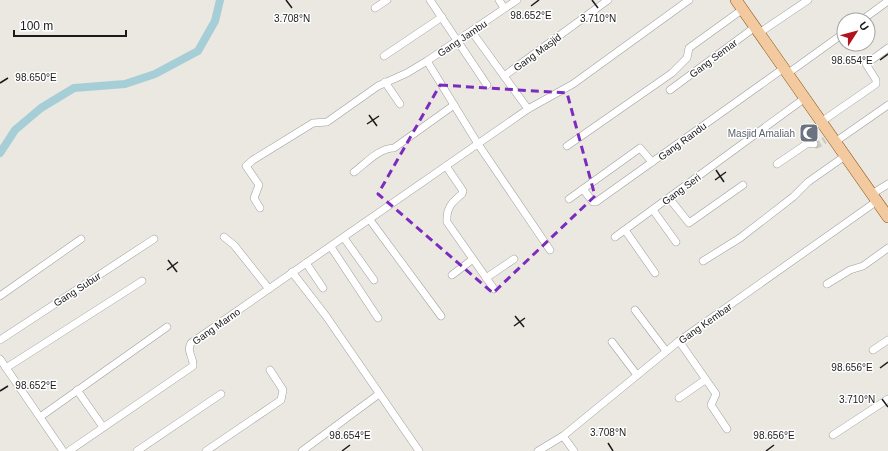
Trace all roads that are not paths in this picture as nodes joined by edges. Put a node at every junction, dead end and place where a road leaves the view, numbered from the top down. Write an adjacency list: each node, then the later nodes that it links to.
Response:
1 (387, 0): 10 (street)
2 (430, 0): 14 (street)
3 (499, 0): 11 (street)
4 (517, 0): 11 (street, Gang Jambu)
5 (608, 0): 23 (street, Gang Masjid)
6 (689, 0): 31 (street, Gang Marno)
7 (736, 0): 12 (main road)
8 (808, 0): 15 (street, Gang Semar)
9 (888, 1): 13 (street)
10 (375, 8)
11 (504, 8): 16 (street, Gang Jambu)
12 (742, 9): 15 (main road); 36 (street)
13 (873, 12)
14 (442, 17): 18 (street); 20 (street)
15 (757, 30): 22 (main road); 26 (street, Gang Semar)
16 (472, 32): 18 (street, Gang Jambu); 23 (street)
17 (836, 38): 22 (street, Gang Randu)
18 (458, 42): 21 (street, Gang Jambu); 25 (street)
19 (888, 48): 32 (street)
20 (384, 56)
21 (427, 62): 24 (street); 29 (street, Gang Jambu)
22 (786, 71): 27 (main road); 38 (street, Gang Randu)
23 (504, 76): 31 (street)
24 (385, 82): 28 (street); 48 (street)
25 (487, 85)
26 (670, 90)
27 (805, 98): 32 (main road); 45 (street, Gang Seri)
28 (400, 104)
29 (454, 105): 34 (street, Gang Jambu); 41 (street)
30 (888, 106): 33 (street)
31 (528, 109): 34 (street, Gang Marno)
32 (821, 122): 33 (main road)
33 (830, 139): 37 (main road)
34 (478, 144): 40 (street, Gang Marno); 61 (street, Gang Jambu)
35 (814, 144): 39 (street)
36 (567, 146)
37 (845, 156): 46 (main road); 64 (street)
38 (652, 162): 44 (street, Gang Randu); 44 (street)
39 (777, 164)
40 (446, 166): 51 (street, Gang Marno); 62 (street)
41 (354, 172)
42 (743, 184): 45 (street)
43 (888, 184): 46 (street, Gang Kembar)
44 (583, 189): 47 (street)
45 (669, 198): 49 (street, Gang Seri)
46 (874, 198): 50 (main road); 83 (street, Gang Kembar)
47 (569, 199)
48 (260, 208)
49 (653, 210): 52 (street, Gang Seri); 58 (street)
50 (888, 217)
51 (370, 220): 55 (street, Gang Marno); 78 (street)
52 (625, 230): 54 (street, Gang Seri); 67 (street)
53 (224, 237): 74 (street)
54 (615, 237)
55 (344, 238): 59 (street, Gang Marno); 70 (street)
56 (81, 239): 76 (street)
57 (154, 239): 81 (street, Gang Subur)
58 (676, 242)
59 (331, 247): 65 (street, Gang Marno); 79 (street)
60 (888, 248): 72 (street)
61 (550, 250)
62 (473, 259): 68 (street); 69 (street)
63 (514, 259): 69 (street)
64 (703, 261)
65 (306, 263): 66 (street, Gang Marno); 73 (street)
66 (292, 272): 74 (street, Gang Marno); 94 (street)
67 (655, 273)
68 (452, 275)
69 (486, 278): 75 (street)
70 (374, 280)
71 (142, 281): 88 (street)
72 (827, 284)
73 (323, 288)
74 (269, 289): 98 (street, Gang Marno)
75 (494, 289)
76 (0, 296)
77 (635, 310): 86 (street)
78 (442, 316)
79 (378, 318)
80 (167, 326): 92 (street)
81 (0, 340)
82 (888, 340): 85 (street)
83 (679, 341): 86 (street, Gang Kembar); 91 (street)
84 (612, 342): 90 (street)
85 (873, 350)
86 (666, 351): 90 (street, Gang Kembar)
87 (0, 359): 88 (street)
88 (6, 368): 97 (street)
89 (270, 370): 105 (street)
90 (637, 375): 101 (street, Gang Kembar)
91 (705, 380): 95 (street); 99 (street)
92 (77, 390): 97 (street); 98 (street)
93 (221, 394): 104 (street)
94 (379, 394): 106 (street); 107 (street)
95 (679, 398)
96 (888, 399): 100 (street)
97 (40, 417): 102 (street)
98 (103, 427): 103 (street, Gang Marno)
99 (727, 429)
100 (833, 435)
101 (563, 436): 108 (street, Gang Kembar); 109 (street)
102 (63, 451)
103 (69, 451)
104 (137, 451)
105 (206, 451)
106 (302, 451)
107 (419, 451)
108 (538, 451)
109 (574, 451)

